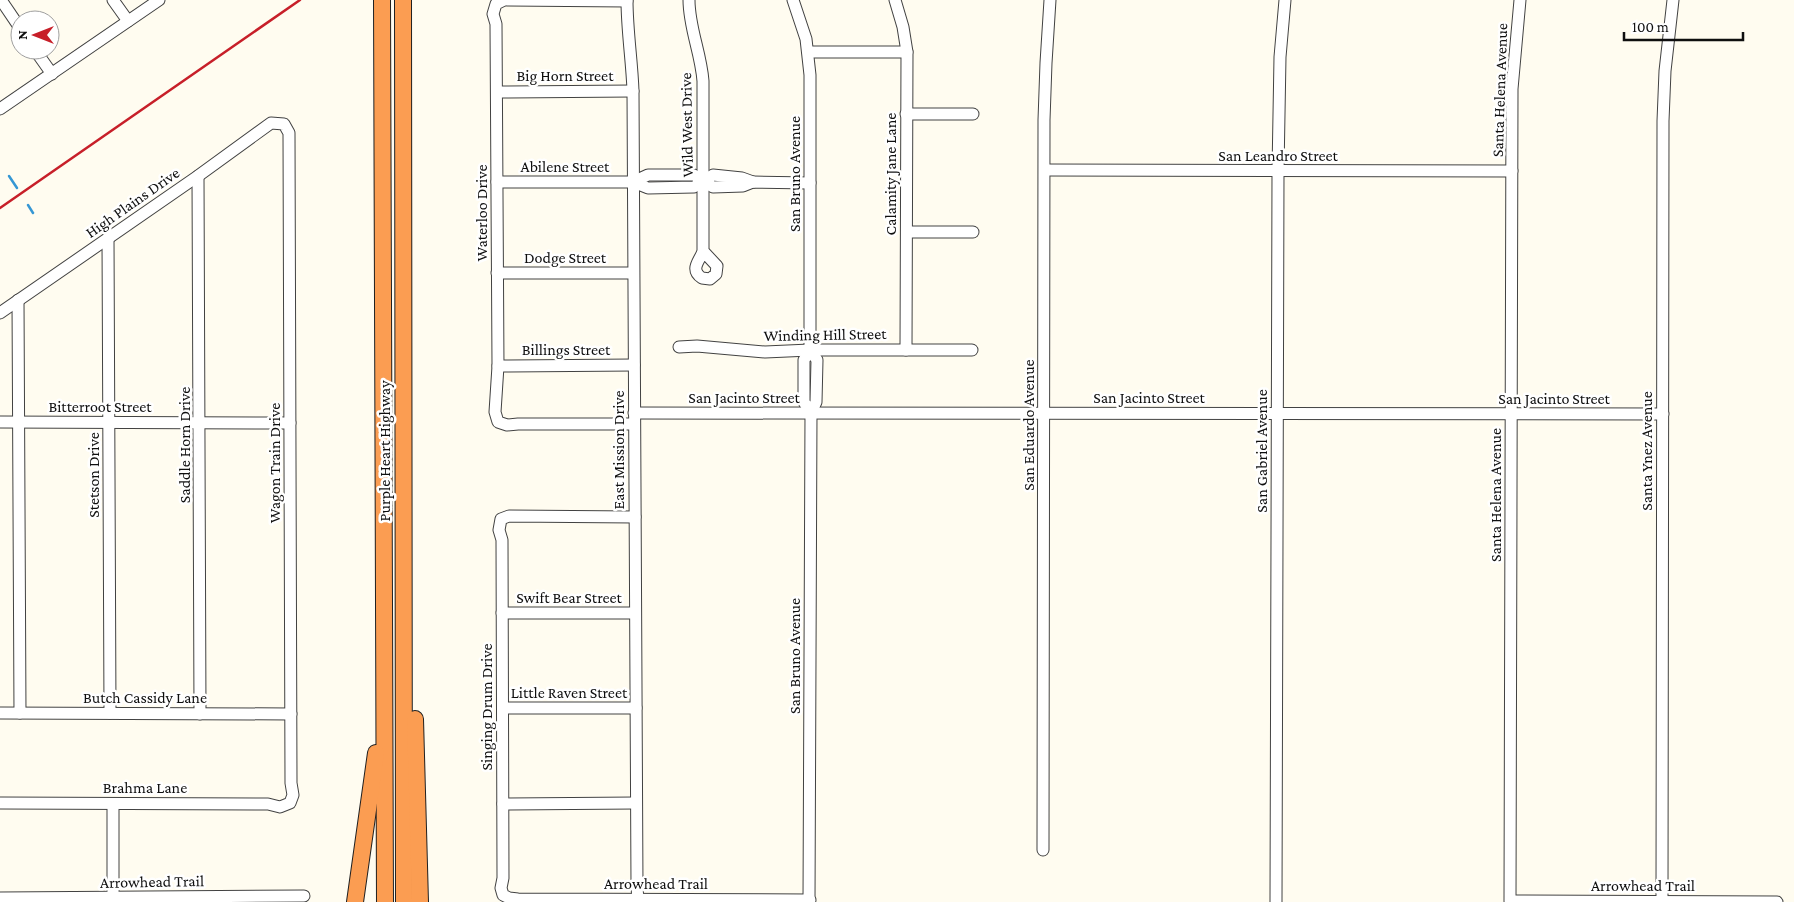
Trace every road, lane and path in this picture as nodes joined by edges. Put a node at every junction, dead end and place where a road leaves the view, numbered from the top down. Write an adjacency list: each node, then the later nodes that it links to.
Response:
1 (1, 0): 15 (street)
2 (113, 0): 16 (street)
3 (158, 0): 16 (street)
4 (382, 0): 65 (highway, Purple Heart Highway)
5 (403, 0): 62 (highway, Purple Heart Highway)
6 (627, 0): 14 (street); 21 (street, East Mission Drive)
7 (689, 0): 31 (street, Wild West Drive)
8 (793, 0): 17 (street, San Bruno Avenue)
9 (895, 0): 18 (street, Calamity Jane Lane)
10 (1050, 0): 27 (street, San Eduardo Avenue)
11 (1285, 0): 28 (street, San Gabriel Avenue)
12 (1520, 0): 29 (street, Santa Helena Avenue)
13 (1674, 0): 53 (street, Santa Ynez Avenue)
14 (502, 1): 22 (street, Waterloo Drive)
15 (10, 13)
16 (128, 21): 20 (street)
17 (808, 52): 18 (street); 34 (street, San Bruno Avenue)
18 (907, 52): 24 (street, Calamity Jane Lane)
19 (42, 60): 20 (street)
20 (52, 74): 23 (street)
21 (633, 91): 22 (street, Big Horn Street); 33 (street, East Mission Drive)
22 (497, 92): 32 (street, Waterloo Drive)
23 (0, 109)
24 (906, 114): 25 (street); 35 (street, Calamity Jane Lane)
25 (973, 114)
26 (284, 124): 30 (street, High Plains Drive); 60 (street, Wagon Train Drive)
27 (1045, 170): 28 (street, San Leandro Street); 50 (street, San Eduardo Avenue)
28 (1278, 171): 29 (street, San Leandro Street); 51 (street, San Gabriel Avenue)
29 (1512, 171): 52 (street, Santa Helena Avenue)
30 (198, 176): 37 (street, High Plains Drive); 59 (street, Saddle Horn Drive)
31 (703, 181): 33 (street, Abilene Street); 34 (street); 38 (street, Wild West Drive)
32 (497, 182): 33 (street, Abilene Street); 39 (street, Waterloo Drive)
33 (633, 182): 40 (street, East Mission Drive)
34 (810, 183): 44 (street, San Bruno Avenue)
35 (907, 232): 36 (street); 45 (street, Calamity Jane Lane)
36 (973, 232)
37 (108, 238): 41 (street, High Plains Drive); 57 (street, Stetson Drive)
38 (703, 251)
39 (497, 273): 40 (street, Dodge Street); 48 (street, Waterloo Drive)
40 (634, 273): 47 (street, East Mission Drive)
41 (18, 300): 42 (street, High Plains Drive); 56 (street)
42 (0, 313)
43 (679, 347): 44 (street, Winding Hill Street)
44 (810, 350): 45 (street, Winding Hill Street); 49 (street, San Bruno Avenue)
45 (906, 350): 46 (street, Winding Hill Street)
46 (972, 350)
47 (634, 365): 48 (street, Billings Street); 54 (street, East Mission Drive)
48 (498, 366): 58 (street, Waterloo Drive)
49 (810, 413): 50 (street, San Jacinto Street); 54 (street, San Jacinto Street); 84 (street, San Bruno Avenue)
50 (1044, 413): 51 (street, San Jacinto Street); 78 (street, San Eduardo Avenue)
51 (1278, 414): 52 (street, San Jacinto Street); 90 (street, San Gabriel Avenue)
52 (1511, 414): 53 (street, San Jacinto Street); 85 (street, Santa Helena Avenue)
53 (1663, 414): 92 (street, Santa Ynez Avenue)
54 (634, 418): 58 (street, San Jacinto Street); 61 (street, East Mission Drive)
55 (0, 422): 56 (street, Bitterroot Street)
56 (19, 422): 57 (street, Bitterroot Street); 69 (street)
57 (109, 422): 59 (street, Bitterroot Street); 70 (street, Stetson Drive)
58 (498, 422)
59 (200, 423): 60 (street, Bitterroot Street); 71 (street, Saddle Horn Drive)
60 (290, 423): 72 (street, Wagon Train Drive)
61 (635, 517): 63 (street, Singing Drum Drive); 64 (street, East Mission Drive)
62 (404, 557): 88 (highway, Purple Heart Highway); 89 (highway)
63 (502, 613): 64 (street, Swift Bear Street); 66 (street, Singing Drum Drive)
64 (635, 613): 67 (street, East Mission Drive)
65 (385, 694): 86 (highway); 87 (highway, Purple Heart Highway)
66 (503, 708): 67 (street, Little Raven Street); 76 (street, Singing Drum Drive)
67 (636, 708): 77 (street, East Mission Drive)
68 (0, 713): 69 (street, Butch Cassidy Lane)
69 (20, 713): 70 (street, Butch Cassidy Lane)
70 (110, 713): 71 (street, Butch Cassidy Lane)
71 (200, 714): 72 (street, Butch Cassidy Lane)
72 (291, 714): 75 (street, Wagon Train Drive)
73 (0, 803): 74 (street, Brahma Lane)
74 (113, 804): 75 (street, Brahma Lane); 82 (street)
75 (290, 804)
76 (503, 804): 77 (street); 79 (street, Singing Drum Drive)
77 (636, 804): 83 (street, East Mission Drive)
78 (1043, 850)
79 (503, 895): 83 (street, Arrowhead Trail)
80 (304, 896): 82 (street, Arrowhead Trail)
81 (0, 898): 82 (street, Arrowhead Trail)
82 (112, 900)
83 (637, 901): 84 (street, Arrowhead Trail)
84 (810, 901)
85 (1510, 901): 91 (street, Arrowhead Trail)
86 (355, 902)
87 (385, 902)
88 (404, 902)
89 (420, 902)
90 (1276, 902)
91 (1585, 902): 92 (street, Arrowhead Trail)
92 (1662, 902): 93 (street, Arrowhead Trail)
93 (1776, 902)

